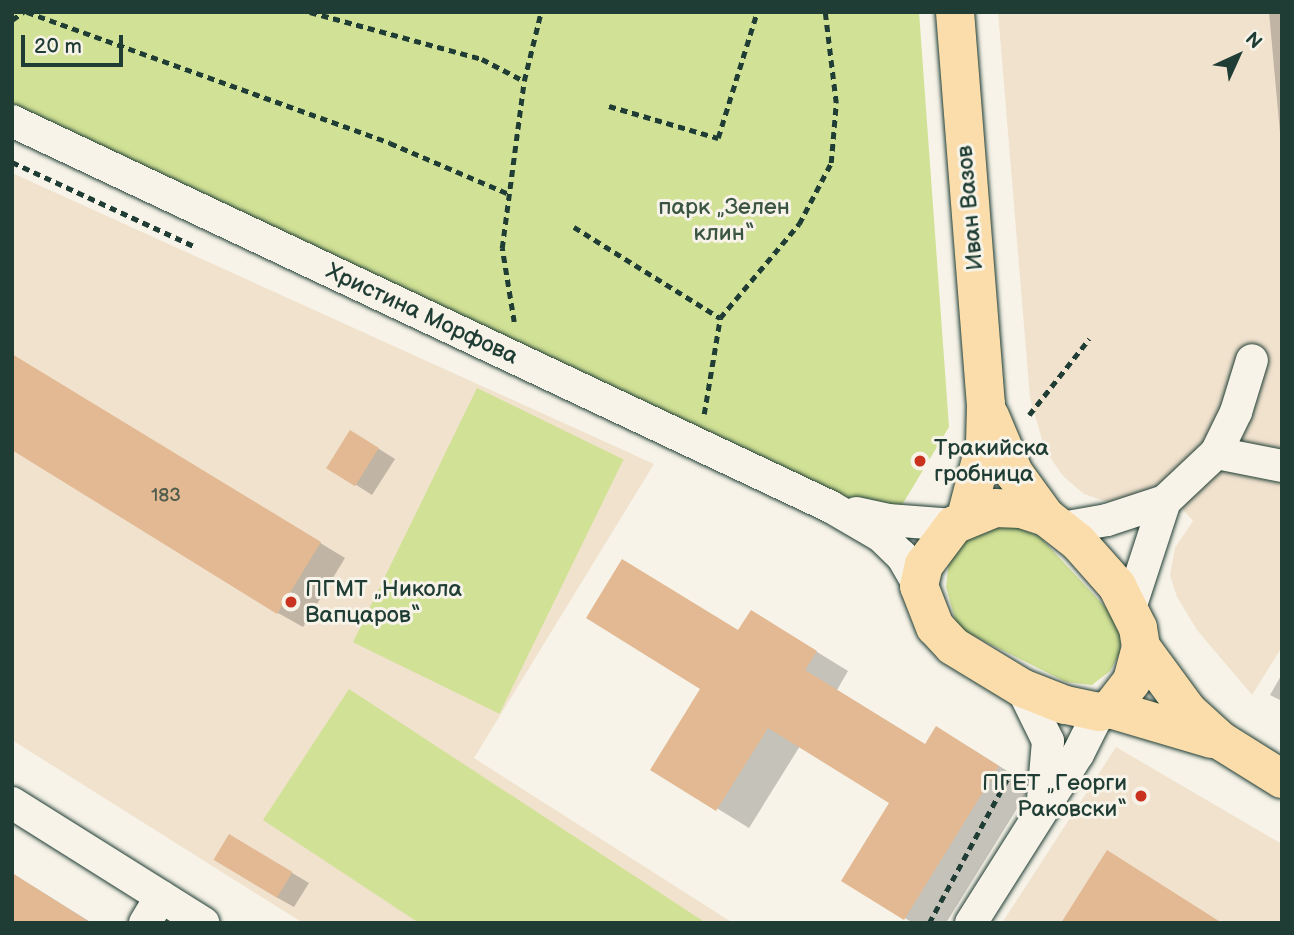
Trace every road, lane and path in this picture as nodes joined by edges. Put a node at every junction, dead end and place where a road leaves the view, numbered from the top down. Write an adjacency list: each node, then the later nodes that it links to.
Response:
1 (25, 12): 7 (path); 11 (path)
2 (312, 12): 8 (path)
3 (541, 12): 8 (path)
4 (757, 12): 9 (path)
5 (825, 12): 13 (path)
6 (954, 12): 17 (main road, Иван Вазов)
7 (12, 20)
8 (523, 81): 11 (path)
9 (609, 106)
10 (12, 121): 16 (street, Христина Морфова)
11 (509, 194): 16 (path)
12 (574, 228): 13 (path)
13 (720, 318): 18 (path)
14 (1089, 339): 19 (path)
15 (1252, 359): 20 (street)
16 (524, 362): 18 (street, Христина Морфова)
17 (986, 404): 19 (main road, Иван Вазов); 24 (main road, Иван Вазов)
18 (697, 444): 23 (street, Христина Морфова)
19 (1002, 449): 25 (main road, Иван Вазов)
20 (1216, 453): 21 (street); 22 (street)
21 (1282, 466)
22 (1166, 501): 25 (street); 27 (street)
23 (831, 507): 24 (street, Христина Морфова); 26 (street, Христина Морфова)
24 (960, 521): 25 (main road); 26 (main road)
25 (1054, 523): 27 (main road)
26 (919, 586): 29 (main road)
27 (1130, 608): 28 (main road)
28 (1141, 647): 30 (main road); 31 (main road)
29 (1022, 688): 30 (main road); 35 (street)
30 (1105, 710): 31 (main road); 35 (street)
31 (1221, 741): 33 (main road)
32 (1013, 768): 39 (path)
33 (1282, 779)
34 (12, 803): 36 (street)
35 (1041, 810): 40 (street)
36 (161, 896): 37 (street); 38 (street)
37 (145, 923)
38 (203, 923)
39 (929, 923)
40 (971, 923)

